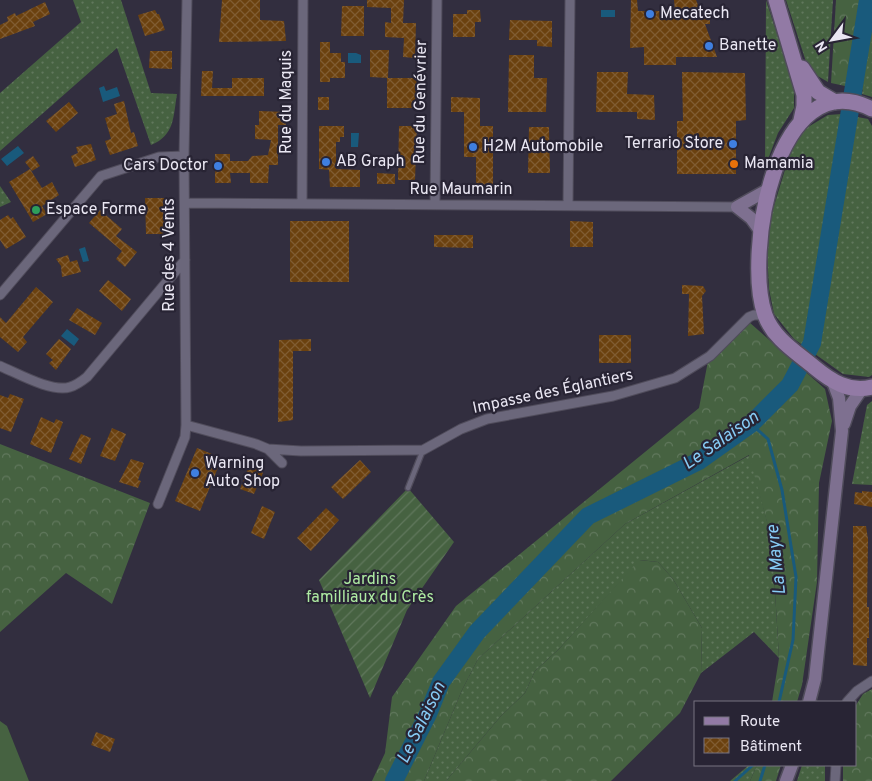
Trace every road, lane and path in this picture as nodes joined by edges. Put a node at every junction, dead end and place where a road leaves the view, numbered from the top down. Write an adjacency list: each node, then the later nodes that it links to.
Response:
1 (187, 0): 10 (street, Rue des 4 Vents)
2 (303, 0): 13 (street, Rue du Maquis)
3 (437, 0): 14 (street, Rue du Genévrier)
4 (570, 0): 15 (street)
5 (776, 0): 6 (main road)
6 (792, 49): 7 (main road); 9 (main road)
7 (838, 102): 8 (main road); 9 (main road)
8 (871, 109)
9 (801, 120): 11 (main road)
10 (184, 156): 12 (street, Rue des 4 Vents); 19 (street)
11 (769, 189): 16 (main road); 17 (main road)
12 (185, 203): 13 (street, Rue Maumarin); 18 (street, Rue des 4 Vents)
13 (302, 204): 14 (street, Rue Maumarin)
14 (435, 204): 15 (street, Rue Maumarin)
15 (568, 205): 16 (street, Rue Maumarin)
16 (737, 207): 17 (main road)
17 (761, 232): 20 (main road)
18 (185, 260): 21 (street); 24 (street, Rue des 4 Vents)
19 (0, 295)
20 (765, 315): 22 (main road); 27 (street, Impasse des Églantiers)
21 (0, 366)
22 (830, 379): 23 (main road); 25 (main road)
23 (866, 388): 25 (main road)
24 (186, 426): 26 (street, Impasse des Églantiers); 30 (street, Rue des 4 Vents)
25 (842, 431): 32 (main road)
26 (268, 449): 27 (street, Impasse des Églantiers); 28 (street, Impasse des Églantiers)
27 (423, 450): 29 (lane)
28 (282, 463)
29 (408, 488)
30 (158, 504)
31 (872, 681): 33 (street)
32 (809, 701)
33 (848, 701)
34 (792, 766): 36 (main road)
35 (836, 766): 37 (street)
36 (786, 781)
37 (835, 781)

